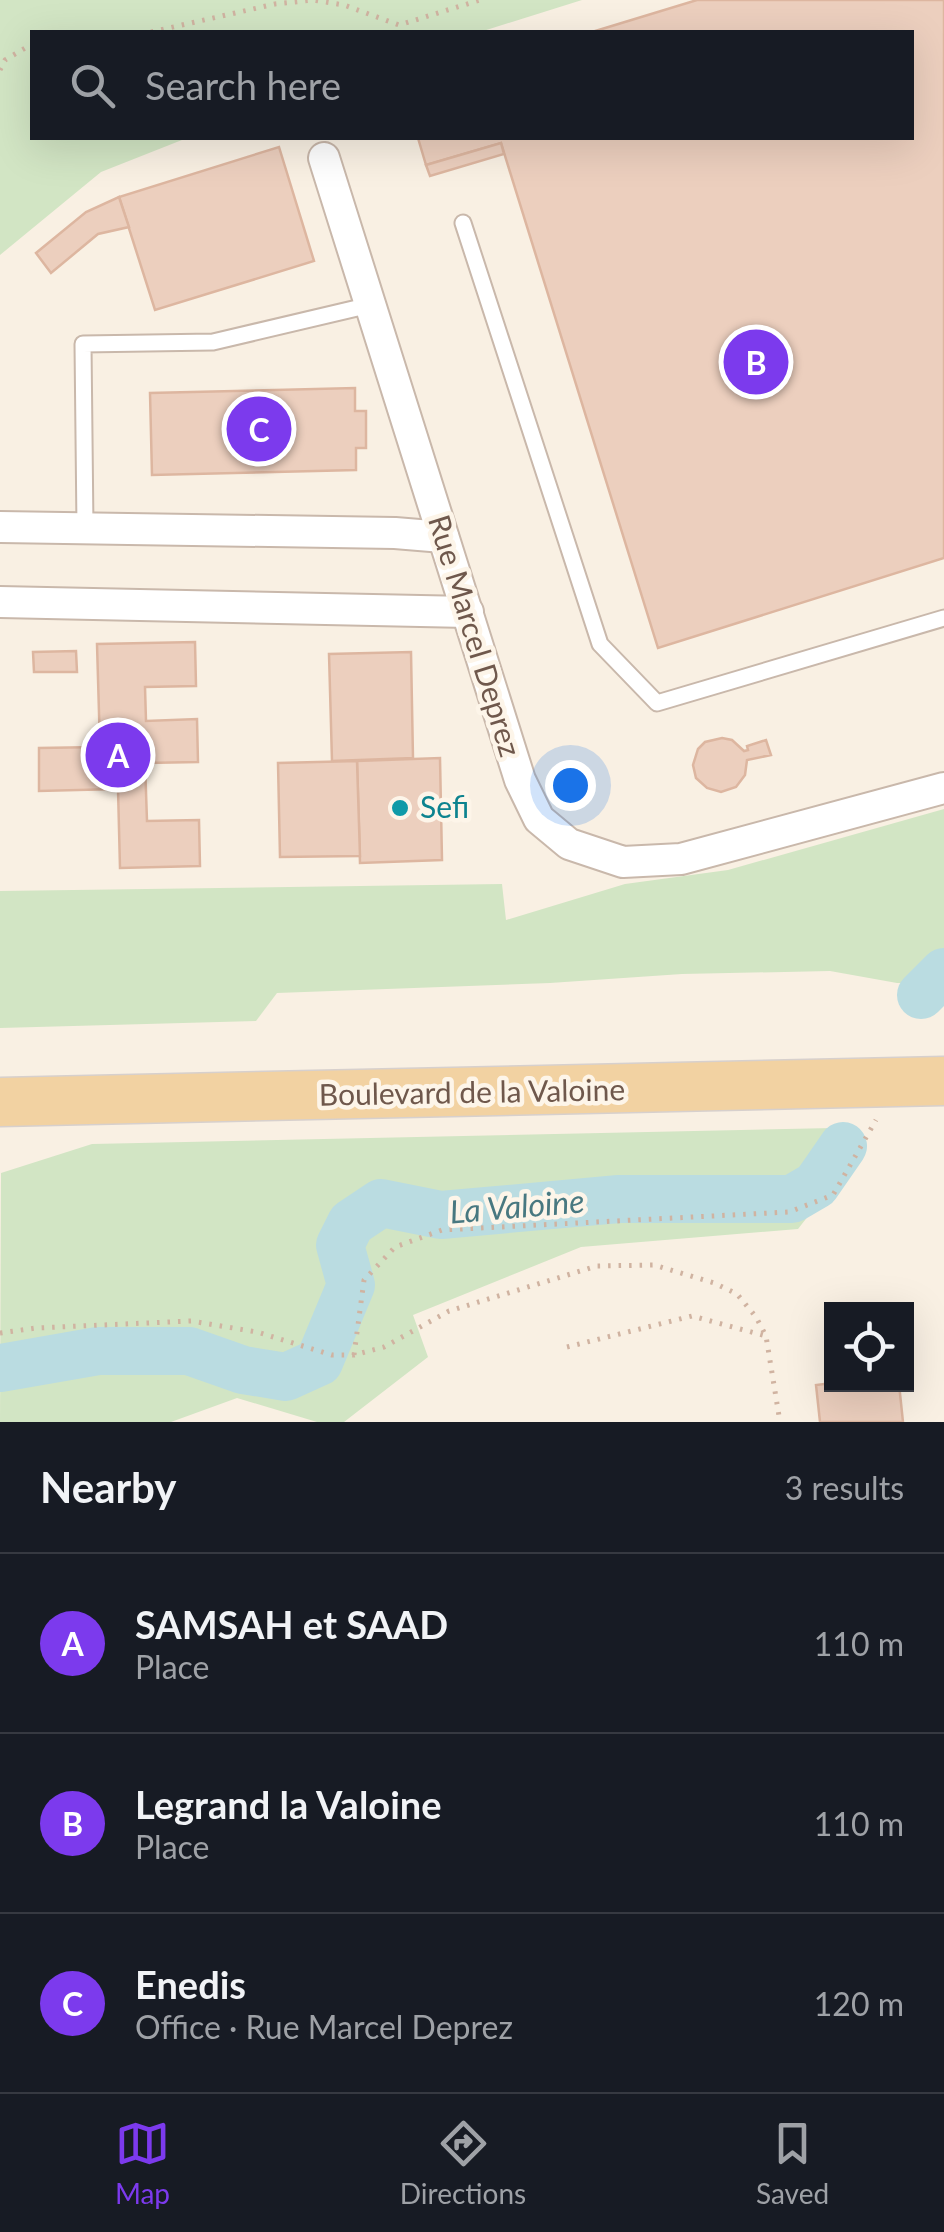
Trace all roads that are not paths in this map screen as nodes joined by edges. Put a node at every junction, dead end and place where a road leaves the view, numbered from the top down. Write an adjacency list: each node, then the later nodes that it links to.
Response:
1 (324, 158): 3 (street, Rue Marcel Deprez)
2 (464, 223): 9 (lane)
3 (370, 305): 5 (lane); 6 (street, Rue Marcel Deprez)
4 (0, 527): 5 (street)
5 (85, 528): 6 (street)
6 (443, 538): 8 (street, Rue Marcel Deprez)
7 (0, 602): 8 (street)
8 (468, 612): 10 (street, Rue Marcel Deprez)
9 (944, 618)
10 (944, 788)
11 (944, 1052): 12 (main road, Boulevard de la Valoine)
12 (0, 1069)
13 (944, 1081): 14 (main road, Boulevard de la Valoine)
14 (0, 1102)

